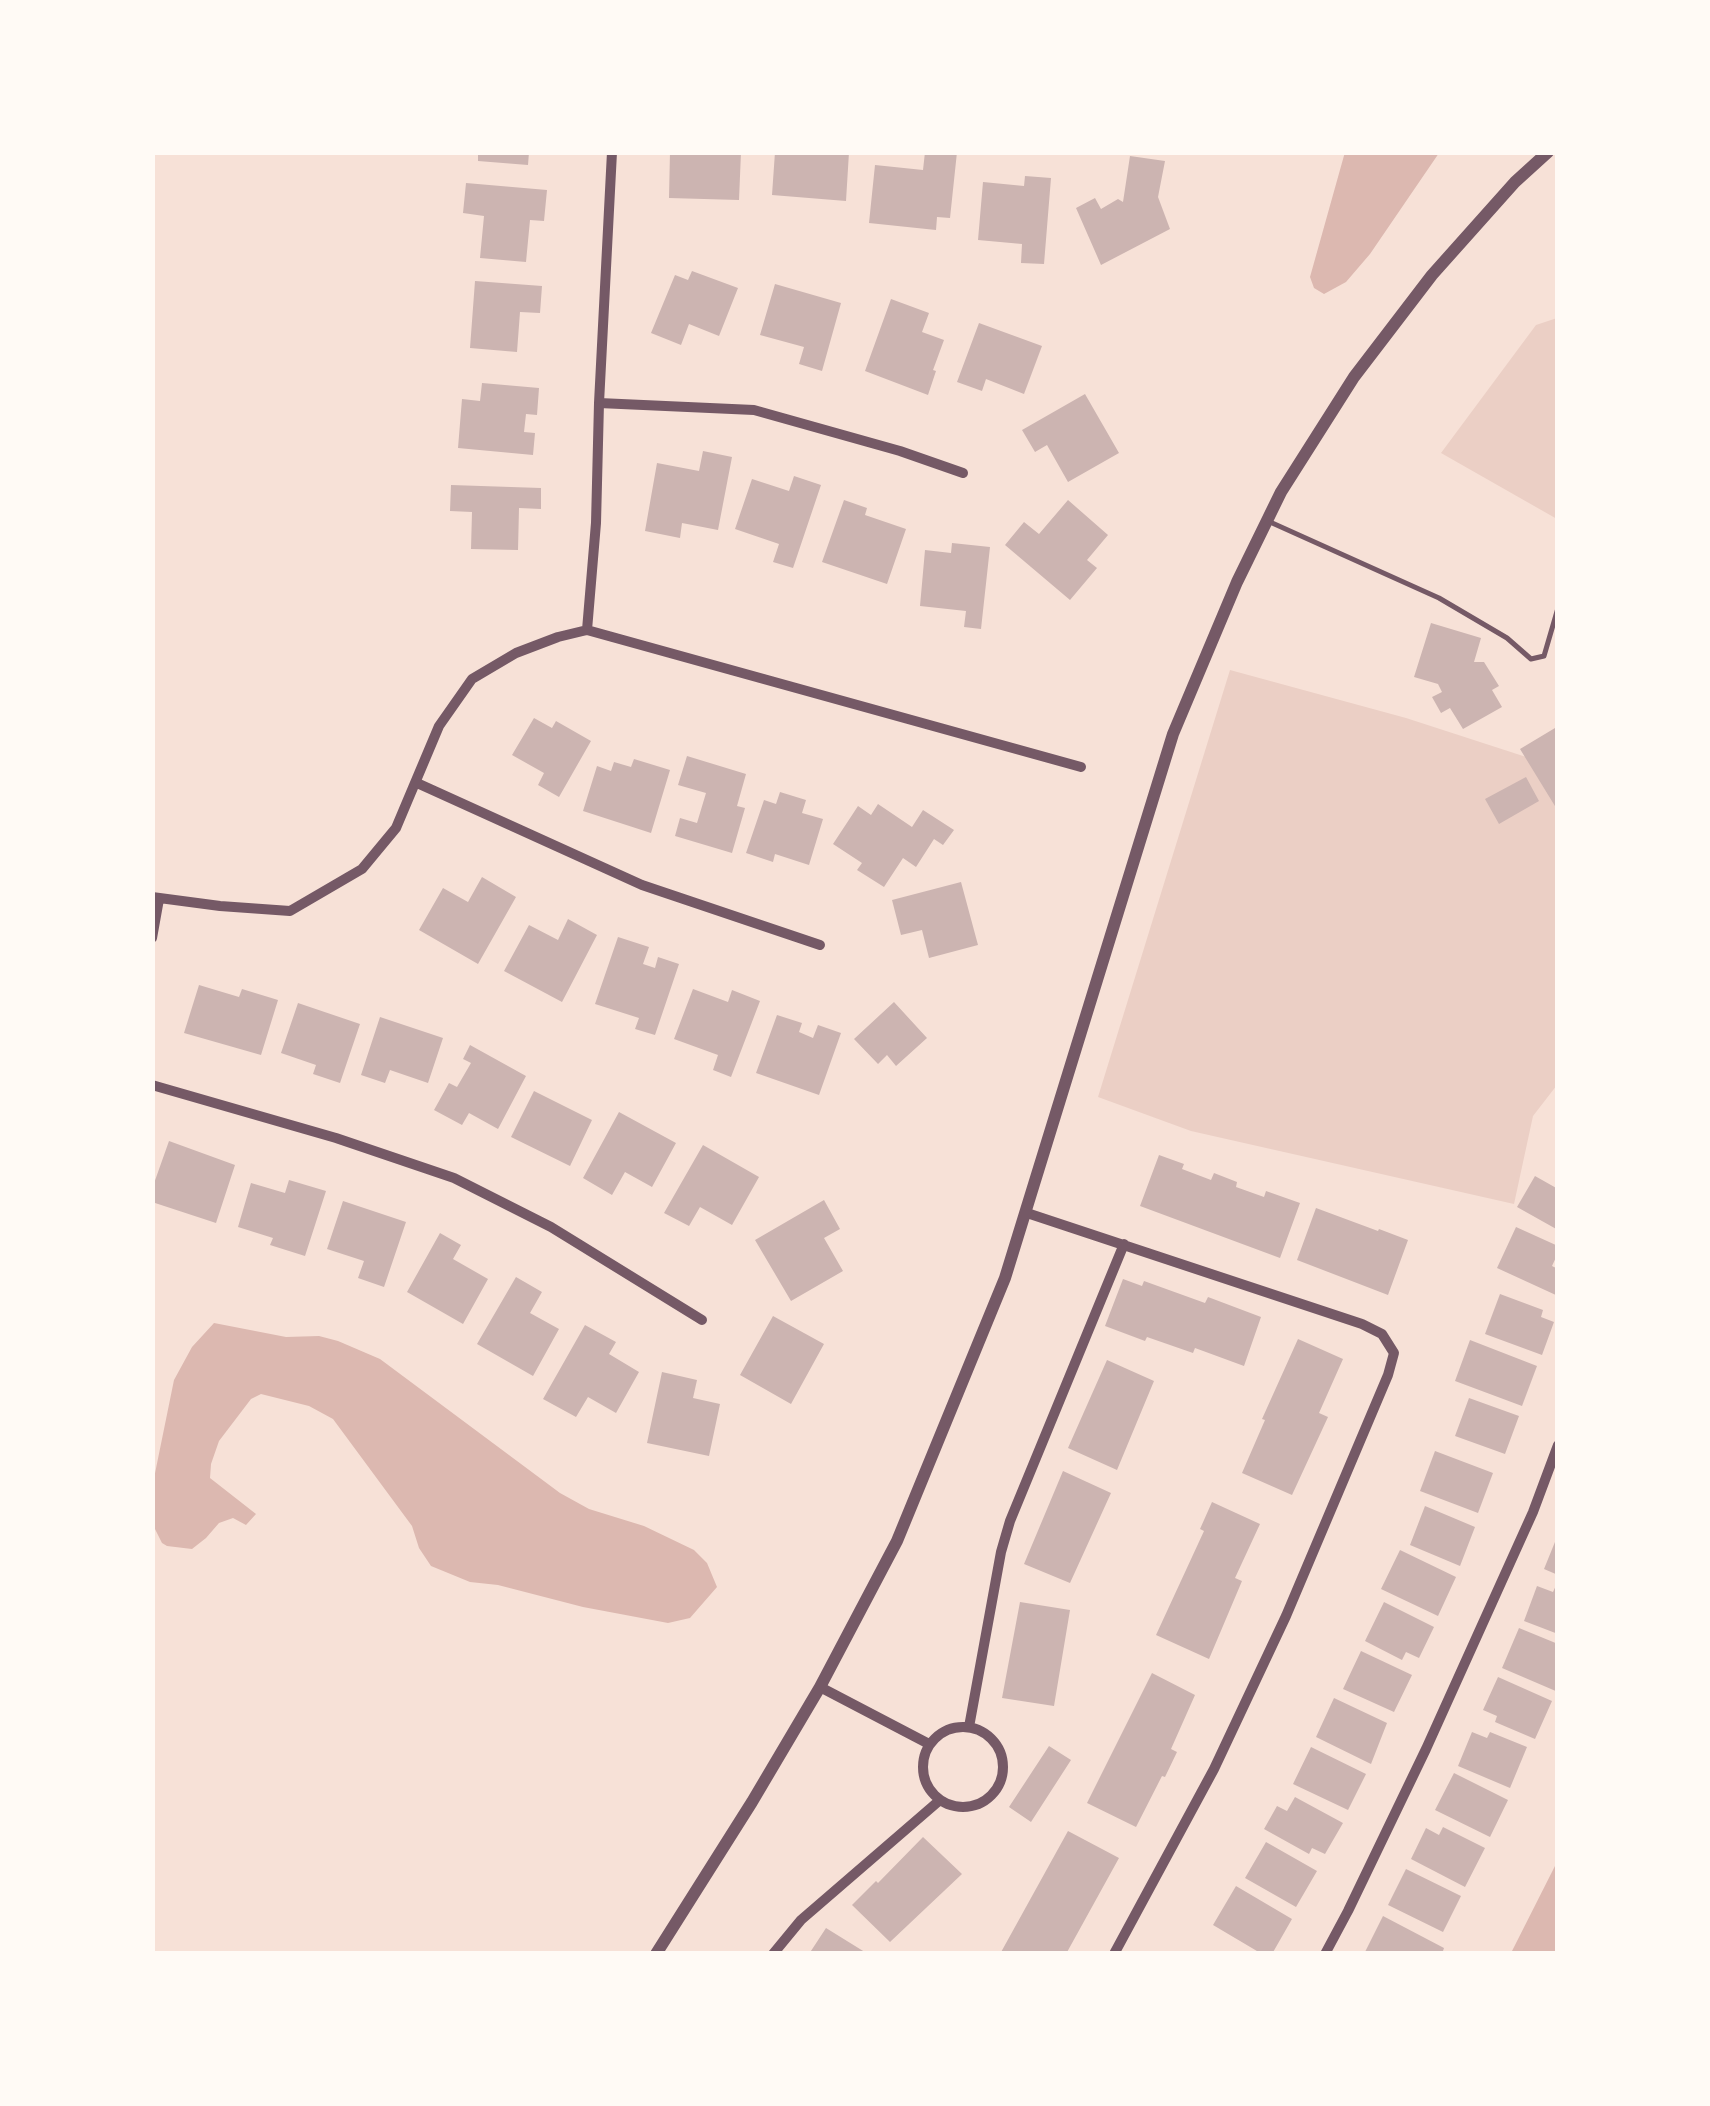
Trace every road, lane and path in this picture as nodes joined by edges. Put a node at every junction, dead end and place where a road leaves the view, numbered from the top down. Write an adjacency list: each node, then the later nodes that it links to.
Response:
1 (612, 152): 3 (street)
2 (1548, 152): 5 (street)
3 (599, 404): 4 (street); 7 (street)
4 (963, 473)
5 (1267, 521): 6 (lane); 14 (street)
6 (1558, 608)
7 (587, 630): 8 (street); 9 (street)
8 (1080, 767)
9 (416, 782): 10 (street); 12 (street)
10 (156, 898): 11 (street)
11 (152, 938)
12 (820, 945)
13 (152, 1085): 16 (street)
14 (1027, 1212): 15 (street); 18 (street)
15 (1124, 1244): 19 (street); 24 (street)
16 (702, 1320)
17 (1558, 1445): 25 (street)
18 (820, 1687): 20 (street); 22 (street)
19 (968, 1727): 20 (street); 21 (street)
20 (929, 1744): 21 (street)
21 (940, 1800): 23 (street)
22 (656, 1954)
23 (773, 1954)
24 (1114, 1954)
25 (1325, 1954)

